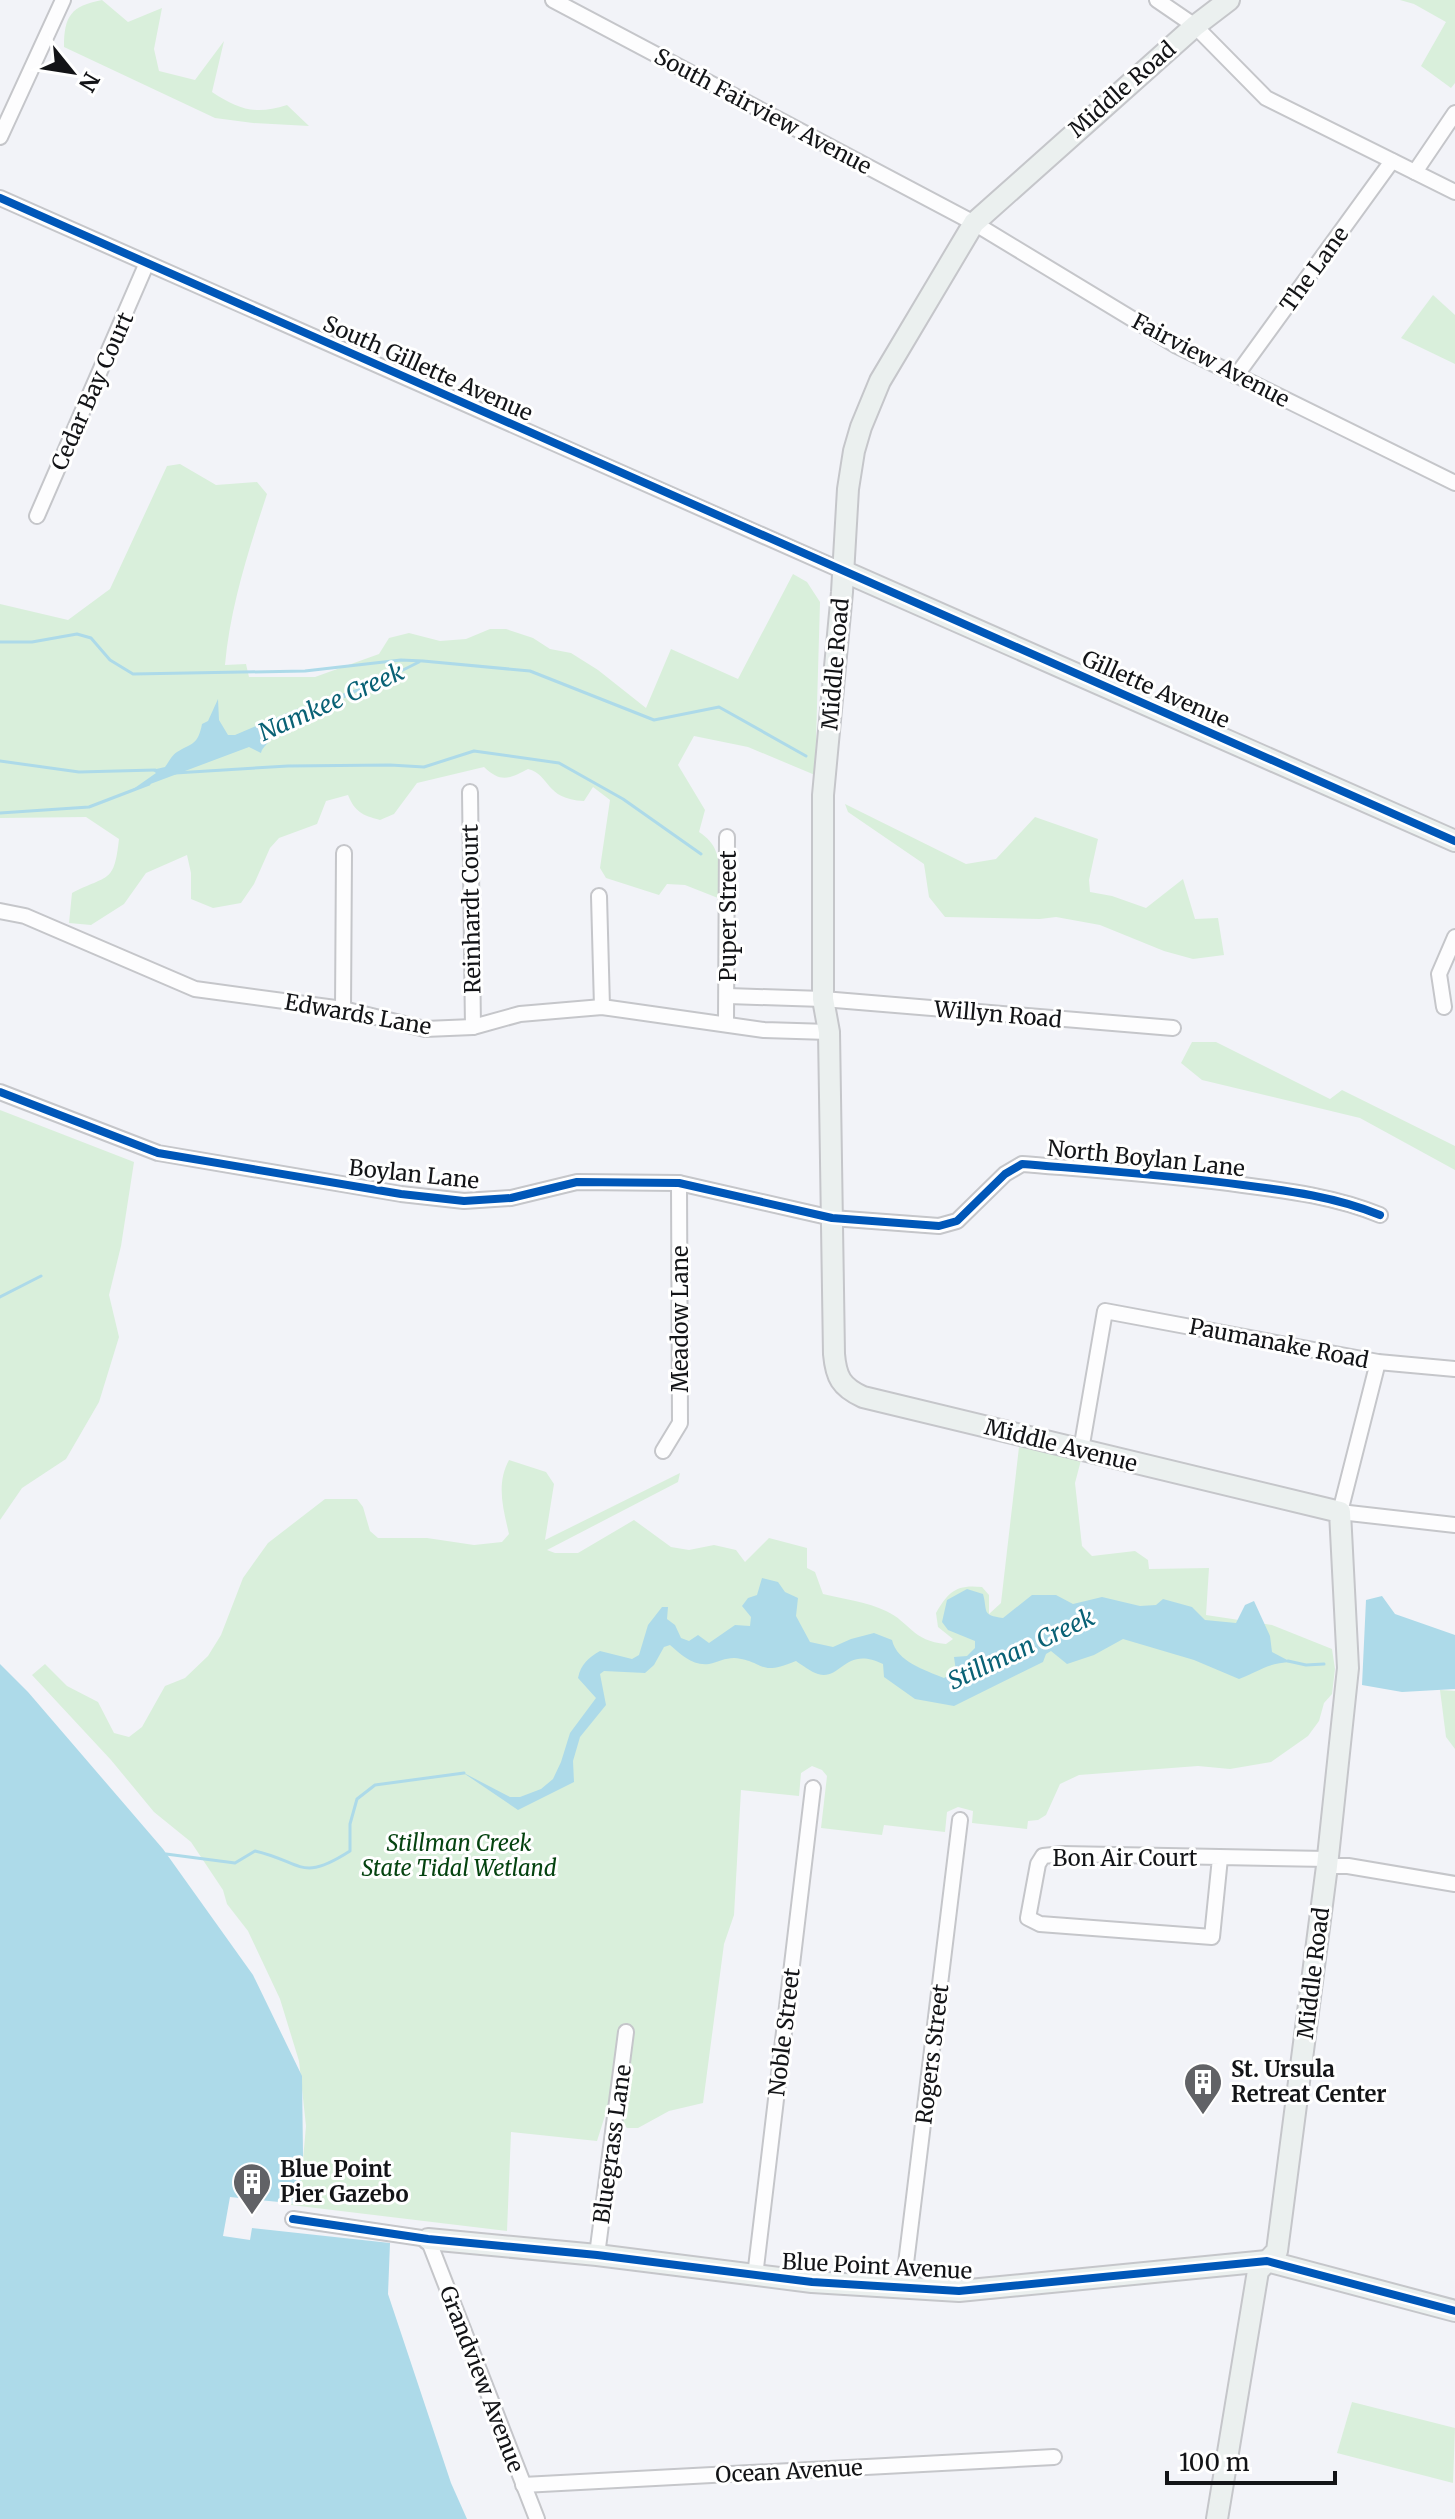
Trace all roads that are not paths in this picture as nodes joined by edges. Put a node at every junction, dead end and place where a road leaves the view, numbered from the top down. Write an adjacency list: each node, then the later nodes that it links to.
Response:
1 (63, 0): 7 (street)
2 (553, 0): 12 (street, South Fairview Avenue)
3 (1157, 0): 5 (street)
4 (1229, 0): 5 (main road, Middle Road)
5 (1195, 26): 8 (street); 12 (main road, Middle Road)
6 (1455, 113): 9 (street)
7 (0, 137)
8 (1392, 161): 9 (street); 14 (street, The Lane)
9 (1415, 172): 10 (street)
10 (1455, 192)
11 (0, 198): 13 (street, South Gillette Avenue)
12 (974, 223): 14 (street, Fairview Avenue); 17 (main road, Middle Road)
13 (146, 265): 16 (street, Cedar Bay Court); 17 (street, South Gillette Avenue)
14 (1236, 376): 15 (street, Fairview Avenue)
15 (1455, 483)
16 (37, 516)
17 (843, 571): 20 (main road, Gillette Avenue); 26 (main road, Middle Road)
18 (470, 792): 31 (street, Reinhardt Court)
19 (727, 837): 25 (street, Puper Street)
20 (1455, 841)
21 (344, 853): 29 (street)
22 (599, 896): 27 (street)
23 (1, 914): 29 (street, Edwards Lane)
24 (1455, 937): 28 (street)
25 (728, 996): 26 (street, Willyn Road); 30 (street)
26 (823, 999): 32 (street, Willyn Road); 33 (main road, Middle Road)
27 (602, 1007): 30 (street, Edwards Lane); 31 (street, Edwards Lane)
28 (1444, 1007)
29 (343, 1009): 31 (street, Edwards Lane)
30 (726, 1023): 33 (street, Edwards Lane)
31 (473, 1027)
32 (1173, 1028)
33 (829, 1032): 37 (main road, Middle Road)
34 (0, 1092): 35 (street, Boylan Lane)
35 (679, 1183): 37 (street, Boylan Lane); 42 (street, Meadow Lane)
36 (1380, 1215): 37 (street, North Boylan Lane)
37 (832, 1218): 38 (main road, Middle Road)
38 (833, 1329): 41 (main road, Middle Avenue)
39 (1378, 1362): 40 (street, Paumanake Road); 41 (street, Paumanake Road); 43 (street)
40 (1455, 1369)
41 (1081, 1450): 43 (main road, Middle Avenue)
42 (663, 1451)
43 (1340, 1512): 44 (street); 48 (main road, Middle Road)
44 (1455, 1525)
45 (813, 1788): 55 (street, Noble Street)
46 (960, 1820): 56 (street, Rogers Street)
47 (1220, 1858): 47 (street, Bon Air Court); 48 (street)
48 (1328, 1862): 49 (street); 54 (main road, Middle Road)
49 (1455, 1884)
50 (626, 2032): 53 (street, Bluegrass Lane)
51 (293, 2219): 52 (street, Blue Point Avenue)
52 (428, 2239): 53 (main road, Blue Point Avenue); 59 (street, Grandview Avenue)
53 (597, 2255): 55 (main road, Blue Point Avenue)
54 (1267, 2261): 56 (main road, Blue Point Avenue); 57 (main road, Blue Point Avenue); 61 (main road, Middle Road)
55 (755, 2276): 56 (main road, Blue Point Avenue)
56 (903, 2288)
57 (1455, 2311)
58 (1054, 2457): 59 (street, Ocean Avenue)
59 (523, 2485): 60 (street, Grandview Avenue)
60 (537, 2519)
61 (1217, 2519)

